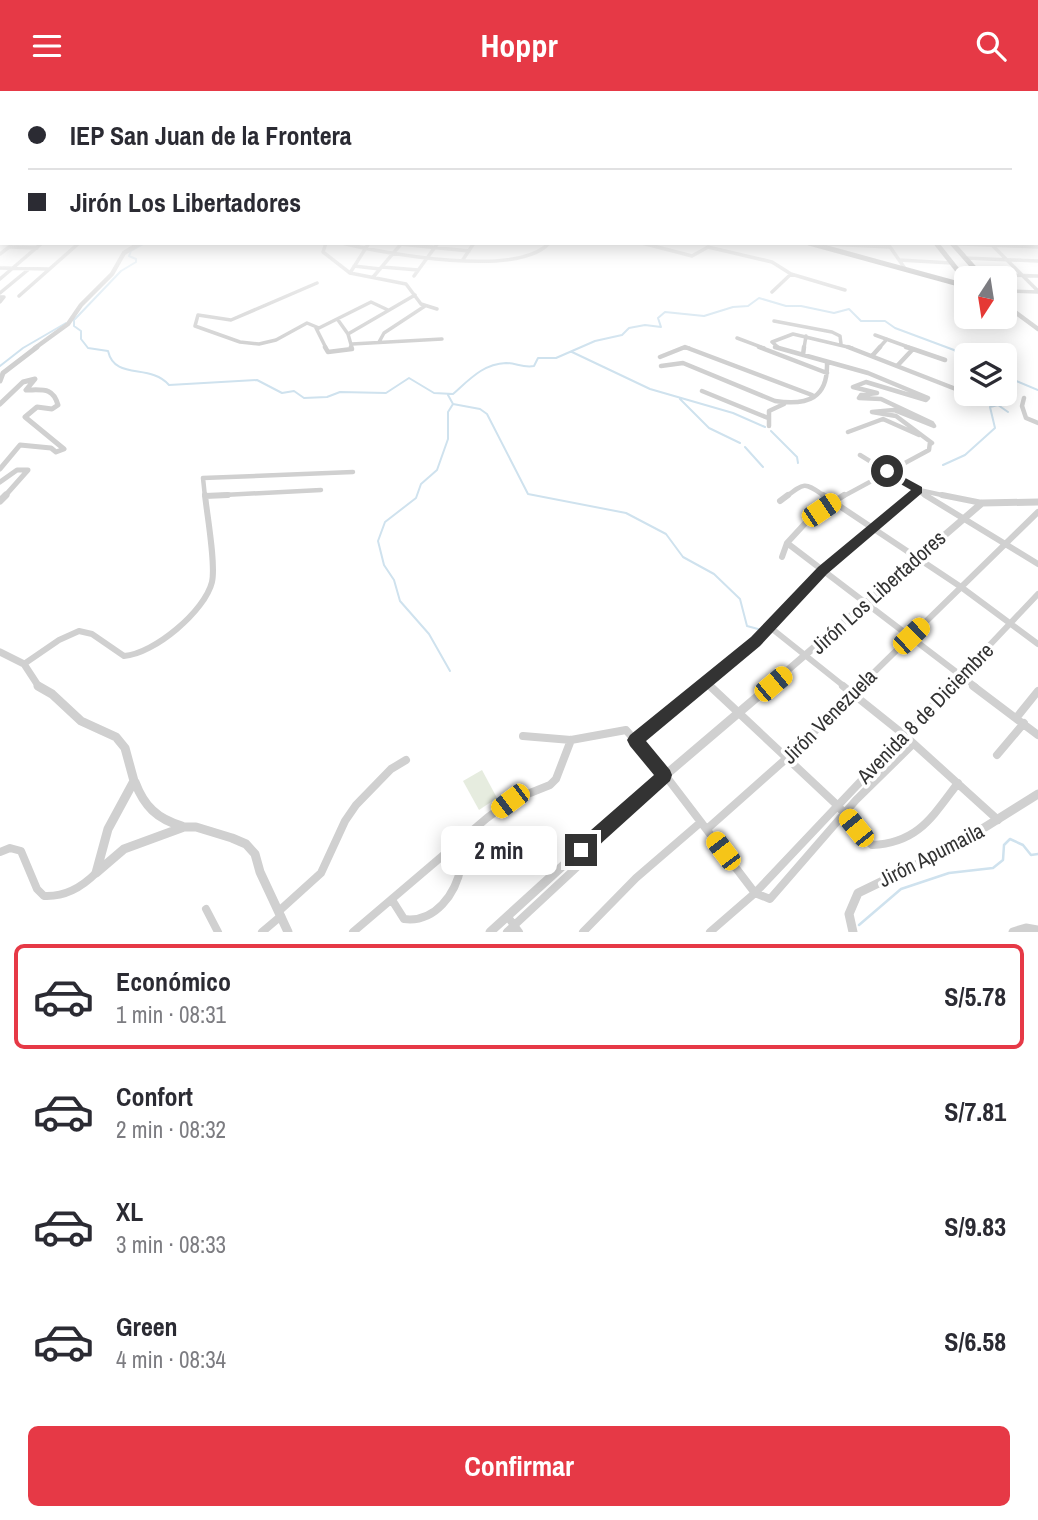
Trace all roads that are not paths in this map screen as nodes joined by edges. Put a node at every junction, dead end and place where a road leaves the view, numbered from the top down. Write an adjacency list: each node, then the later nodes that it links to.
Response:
1 (27, 271): 24 (street)
2 (47, 271): 23 (street)
3 (115, 271): 51 (street)
4 (378, 271): 15 (street)
5 (417, 271): 13 (street)
6 (787, 271): 10 (street)
7 (916, 271): 16 (highway)
8 (1018, 271): 12 (street)
9 (350, 273): 15 (street)
10 (791, 274): 18 (street); 21 (street)
11 (1017, 275): 12 (street)
12 (1022, 275): 14 (street); 20 (street)
13 (414, 276)
14 (1038, 276)
15 (374, 277): 22 (street)
16 (954, 280)
17 (317, 283): 31 (street)
18 (845, 290)
19 (1017, 290): 20 (street)
20 (1038, 291)
21 (772, 292)
22 (415, 295): 25 (street); 27 (street)
23 (19, 296)
24 (0, 297)
25 (425, 306): 26 (street); 39 (street)
26 (437, 309)
27 (388, 310): 29 (street); 33 (street)
28 (1017, 314): 32 (street)
29 (338, 320): 31 (street); 33 (street)
30 (774, 321): 41 (street)
31 (316, 328): 40 (street)
32 (1038, 329)
33 (348, 334): 40 (street)
34 (875, 334): 38 (street)
35 (806, 336): 41 (street); 43 (street); 43 (street)
36 (737, 338): 50 (street)
37 (442, 339): 39 (street)
38 (887, 339): 42 (street); 44 (street)
39 (379, 342): 40 (street)
40 (352, 344)
41 (841, 344): 44 (street)
42 (913, 349): 46 (street); 48 (street)
43 (803, 355): 47 (street)
44 (872, 356): 48 (street)
45 (660, 357): 54 (street)
46 (945, 360)
47 (827, 363): 50 (street); 62 (street)
48 (898, 365): 52 (street)
49 (661, 366): 56 (street)
50 (827, 373): 54 (street)
51 (0, 381)
52 (954, 388)
53 (702, 391): 58 (street)
54 (815, 396): 56 (street)
55 (1024, 398): 59 (street)
56 (788, 403): 58 (street)
57 (0, 404): 64 (street)
58 (768, 418): 60 (street)
59 (1038, 423)
60 (769, 426)
61 (848, 432): 62 (street)
62 (932, 443): 65 (street)
63 (860, 455): 65 (street)
64 (0, 469)
65 (887, 471): 68 (street); 73 (street)
66 (353, 473): 70 (street)
67 (0, 482): 71 (street)
68 (919, 490): 75 (street); 77 (street); 78 (street)
69 (321, 491): 70 (street)
70 (205, 496): 94 (street)
71 (0, 501)
72 (780, 501): 73 (street)
73 (834, 502): 78 (street); 79 (street)
74 (1038, 502): 75 (street)
75 (982, 503): 77 (street, Jirón Los Libertadores)
76 (1038, 512): 80 (street, Jirón Venezuela)
77 (963, 517): 80 (street); 82 (street, Jirón Los Libertadores)
78 (872, 526): 82 (street); 84 (street)
79 (787, 542): 81 (street); 84 (street)
80 (1005, 544): 83 (street); 85 (street, Jirón Venezuela)
81 (782, 557)
82 (917, 557): 85 (street); 87 (street, Jirón Los Libertadores)
83 (1038, 564)
84 (823, 570): 87 (street); 89 (street)
85 (961, 587): 88 (street); 90 (street, Jirón Venezuela)
86 (1038, 594): 88 (street, Avenida 8 de Diciembre)
87 (867, 603): 90 (street); 93 (street, Jirón Los Libertadores)
88 (1010, 625): 91 (street); 95 (street, Avenida 8 de Diciembre)
89 (771, 628): 93 (street); 96 (street)
90 (911, 636): 95 (street); 98 (street, Jirón Venezuela)
91 (1038, 644)
92 (0, 652): 94 (street)
93 (807, 656): 98 (street); 99 (street, Jirón Los Libertadores)
94 (24, 664): 112 (street)
95 (961, 676): 100 (street); 102 (street, Avenida 8 de Diciembre)
96 (705, 681): 99 (street); 106 (street)
97 (1038, 691): 100 (street)
98 (852, 692): 102 (street); 109 (street, Jirón Venezuela)
99 (739, 712): 109 (street); 111 (street, Jirón Los Libertadores)
100 (1017, 717): 101 (street)
101 (1024, 723): 103 (street); 108 (street)
102 (903, 734): 107 (street); 115 (street, Avenida 8 de Diciembre)
103 (1038, 735)
104 (523, 736): 105 (street)
105 (571, 740): 106 (street); 121 (street)
106 (635, 740): 111 (street)
107 (914, 744): 113 (street); 116 (street)
108 (997, 754)
109 (788, 758): 115 (street); 119 (street, Jirón Venezuela)
110 (406, 760): 127 (street)
111 (664, 775): 118 (street, Jirón Los Libertadores); 119 (street)
112 (134, 781): 120 (street); 123 (street)
113 (958, 783): 116 (street); 117 (street)
114 (1038, 793): 117 (street, Jirón Apumaila)
115 (837, 805): 116 (street); 124 (street, Avenida 8 de Diciembre)
116 (845, 815): 124 (street)
117 (998, 820): 138 (street, Jirón Apumaila)
118 (613, 821): 128 (street, Jirón Los Libertadores); 129 (street)
119 (704, 826): 124 (street); 136 (street, Jirón Venezuela)
120 (184, 827): 123 (street); 127 (street)
121 (450, 851): 125 (street); 125 (street)
122 (0, 852): 123 (street)
123 (96, 873)
124 (755, 893): 137 (street, Avenida 8 de Diciembre)
125 (392, 900): 134 (street)
126 (206, 909): 131 (street)
127 (280, 913): 132 (street); 133 (street)
128 (508, 917): 129 (street); 135 (street, Jirón Los Libertadores)
129 (513, 930)
130 (1038, 930): 139 (street)
131 (218, 932)
132 (262, 932)
133 (288, 932)
134 (353, 932)
135 (490, 932)
136 (583, 932)
137 (710, 932)
138 (853, 932)
139 (1013, 932)

